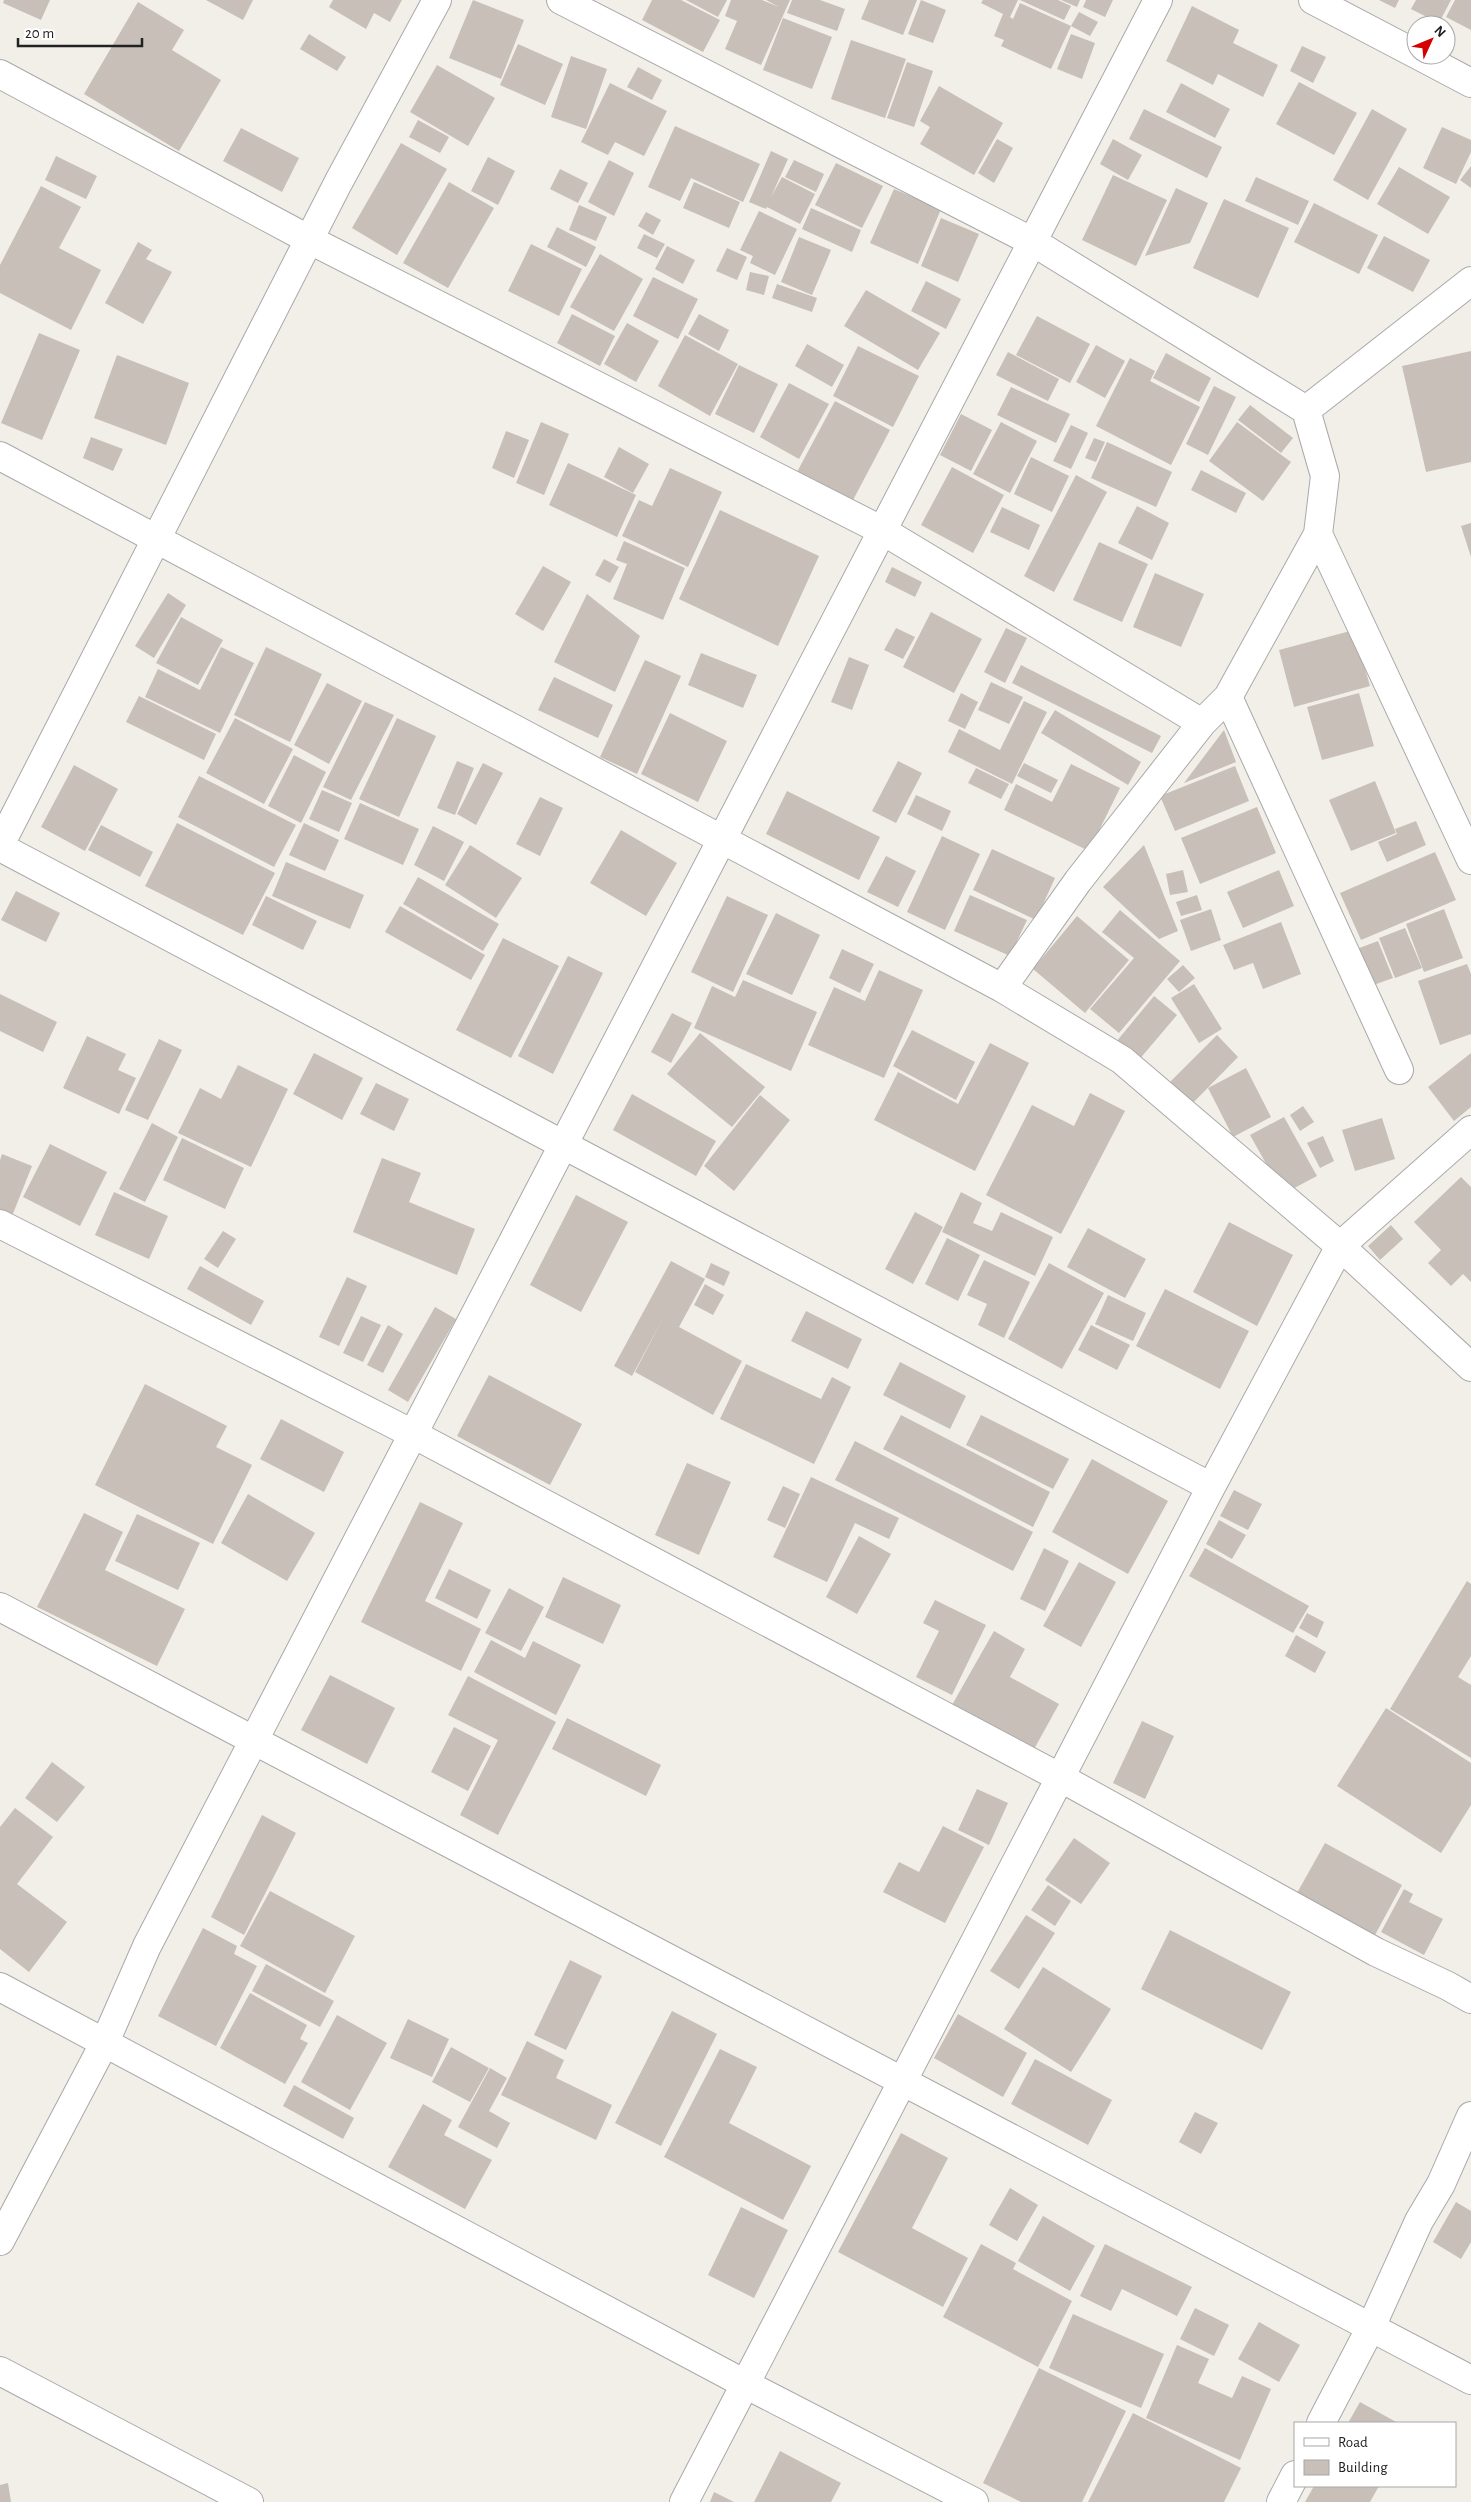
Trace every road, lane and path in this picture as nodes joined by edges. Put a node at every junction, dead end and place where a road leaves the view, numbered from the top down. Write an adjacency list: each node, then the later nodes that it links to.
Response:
1 (437, 0): 9 (street)
2 (561, 0): 10 (street)
3 (1158, 0): 10 (street)
4 (1313, 0): 5 (street)
5 (1406, 48)
6 (1437, 65): 8 (street)
7 (0, 74): 9 (street)
8 (1471, 83)
9 (310, 240): 14 (street); 16 (street)
10 (1033, 242): 12 (street); 14 (street)
11 (1471, 281): 12 (street)
12 (1306, 410): 15 (street)
13 (0, 456): 16 (street)
14 (883, 531): 18 (street); 19 (street)
15 (1318, 534): 17 (street); 21 (street)
16 (156, 540): 19 (street); 20 (street)
17 (1228, 697): 18 (street); 23 (street)
18 (1202, 722): 22 (street)
19 (722, 840): 22 (street); 25 (street)
20 (0, 846): 25 (street)
21 (1471, 860)
22 (1002, 988): 27 (street)
23 (1399, 1070)
24 (1471, 1130): 27 (street)
25 (564, 1144): 29 (street); 30 (street)
26 (0, 1224): 29 (street)
27 (1340, 1246): 28 (street); 30 (street)
28 (1471, 1367)
29 (413, 1434): 32 (street); 33 (street)
30 (1211, 1486): 33 (street)
31 (0, 1607): 32 (street)
32 (254, 1740): 36 (street); 37 (street)
33 (1061, 1778): 35 (street); 37 (street)
34 (0, 1987): 36 (street)
35 (1471, 1999)
36 (105, 2042): 39 (street); 43 (street)
37 (903, 2083): 40 (street); 43 (street)
38 (1471, 2116): 40 (street)
39 (0, 2241)
40 (1371, 2327): 42 (street); 44 (street)
41 (0, 2372): 46 (street)
42 (1471, 2380)
43 (747, 2385): 47 (street); 48 (street)
44 (1322, 2422)
45 (1294, 2477): 49 (street)
46 (249, 2502)
47 (684, 2502)
48 (974, 2502)
49 (1281, 2502)

